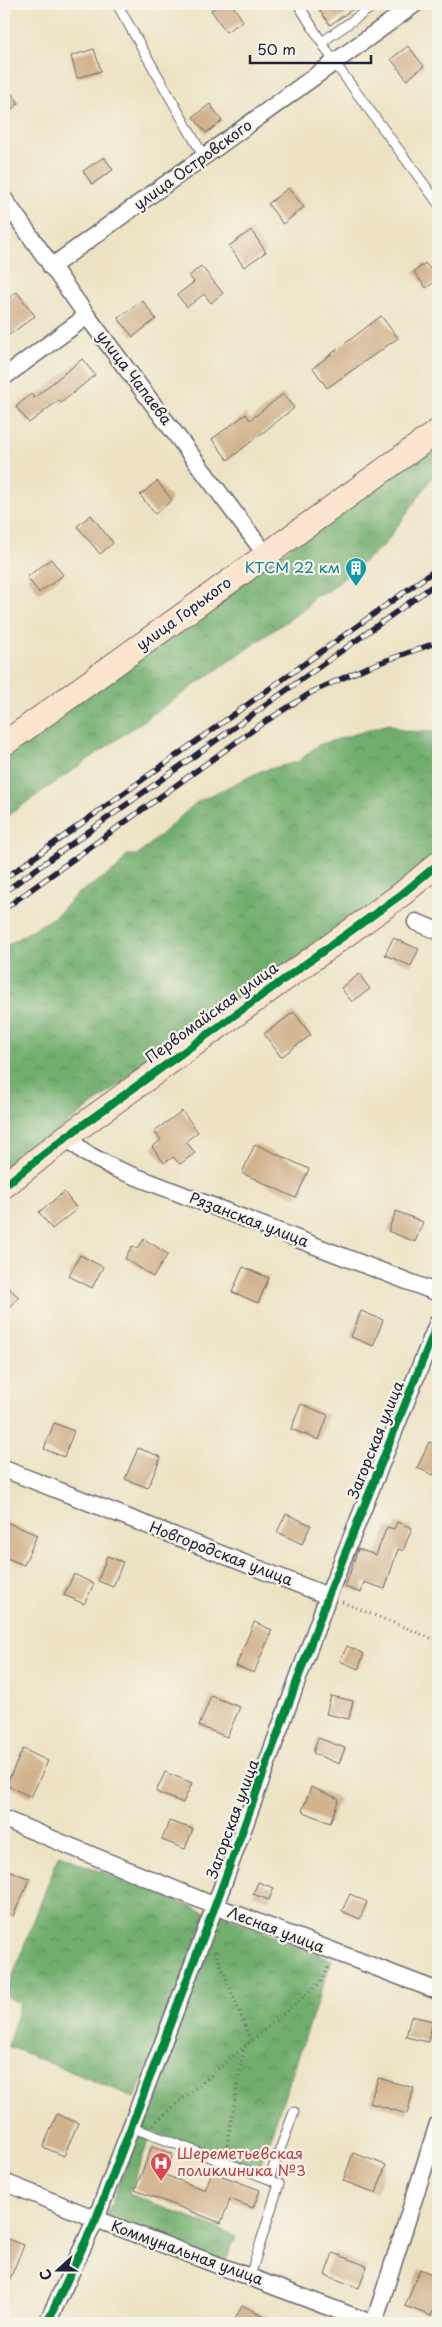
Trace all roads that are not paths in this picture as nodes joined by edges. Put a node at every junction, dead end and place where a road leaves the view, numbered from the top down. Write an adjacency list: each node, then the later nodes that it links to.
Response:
1 (116, 4): 7 (lane)
2 (298, 4): 5 (lane)
3 (376, 4): 5 (lane)
4 (415, 4): 6 (street, улица Островского)
5 (322, 42): 6 (lane)
6 (334, 62): 7 (street, улица Островского); 9 (lane)
7 (204, 157): 10 (street, улица Островского)
8 (4, 199): 10 (street, улица Чапаева)
9 (438, 203)
10 (51, 266): 11 (street, улица Чапаева)
11 (87, 316): 12 (street); 14 (street, улица Чапаева)
12 (4, 377)
13 (438, 431): 14 (street, улица Горького)
14 (266, 555): 15 (street, улица Горького)
15 (4, 744)
16 (438, 864): 19 (street, Первомайская улица)
17 (416, 922): 18 (street)
18 (438, 931)
19 (66, 1137): 20 (street, Первомайская улица); 21 (street, Рязанская улица)
20 (4, 1186)
21 (438, 1293)
22 (438, 1322): 24 (street, Загорская улица)
23 (4, 1469): 24 (street, Новгородская улица)
24 (328, 1596): 26 (street, Загорская улица)
25 (4, 1819): 26 (street, Лесная улица)
26 (215, 1906): 27 (street, Лесная улица); 30 (street, Загорская улица)
27 (438, 1991)
28 (294, 2112): 31 (lane)
29 (438, 2124): 36 (street)
30 (137, 2129): 31 (lane); 33 (street, Загорская улица)
31 (270, 2179): 34 (lane)
32 (4, 2182): 33 (street, Коммунальная улица)
33 (96, 2219): 34 (street, Коммунальная улица); 35 (street, Загорская улица)
34 (250, 2276): 36 (street, Коммунальная улица)
35 (47, 2323)
36 (373, 2323)

